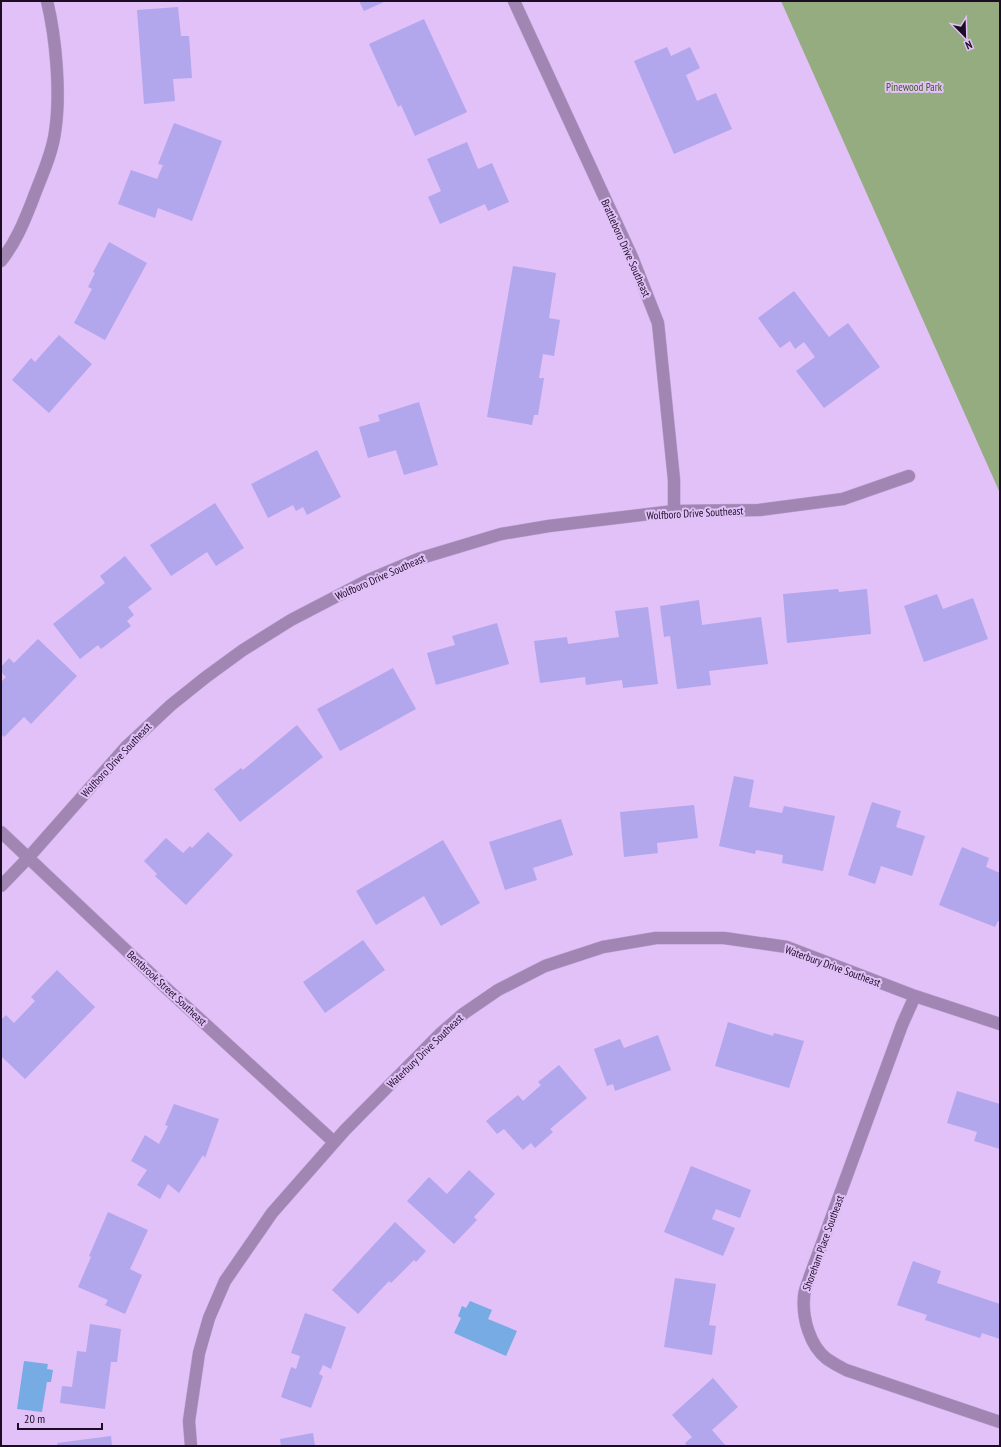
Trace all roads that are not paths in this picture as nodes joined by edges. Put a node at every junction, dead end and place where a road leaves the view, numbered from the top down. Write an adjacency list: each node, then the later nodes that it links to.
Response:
1 (47, 1): 3 (street)
2 (514, 1): 5 (street, Brattleboro Drive Southeast)
3 (1, 261)
4 (909, 476): 5 (street, Wolfboro Drive Southeast)
5 (674, 511): 7 (street, Wolfboro Drive Southeast)
6 (1, 832): 7 (street, Bentbrook Street Southeast)
7 (28, 858): 8 (street, Wolfboro Drive Southeast); 11 (street, Bentbrook Street Southeast)
8 (1, 886)
9 (915, 996): 10 (street, Waterbury Drive Southeast); 11 (street, Waterbury Drive Southeast); 12 (street, Shoreham Place Southeast)
10 (1000, 1024)
11 (334, 1142): 13 (street, Waterbury Drive Southeast)
12 (1000, 1422)
13 (191, 1446)

